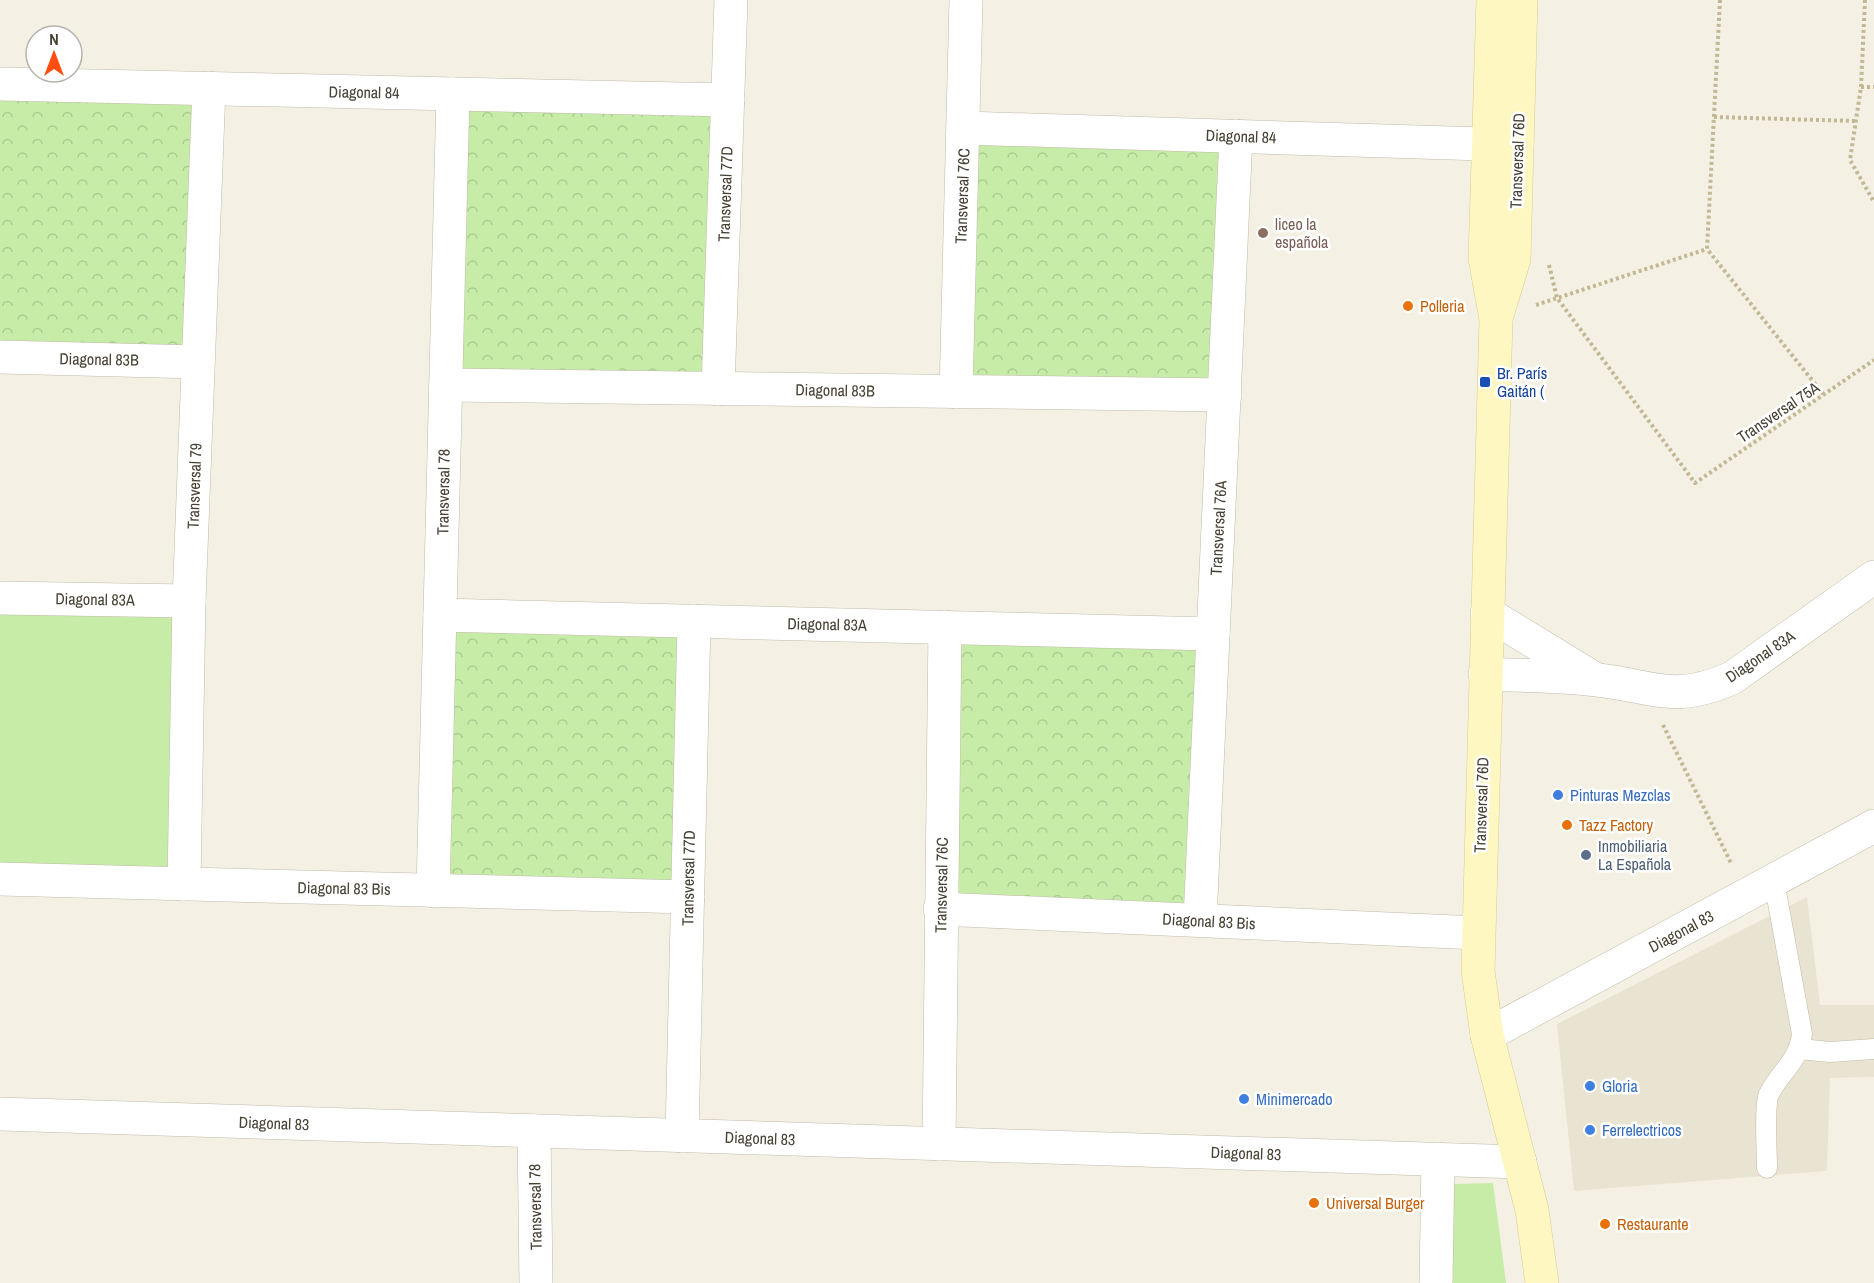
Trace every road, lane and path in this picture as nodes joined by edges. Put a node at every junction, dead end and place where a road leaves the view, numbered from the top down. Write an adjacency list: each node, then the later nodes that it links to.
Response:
1 (731, 0): 12 (street, Transversal 77D)
2 (966, 0): 15 (street, Transversal 76C)
3 (1493, 0): 17 (main road, Transversal 76D)
4 (1521, 0): 17 (main road, Transversal 76D)
5 (1720, 0): 13 (path)
6 (1865, 0): 8 (path)
7 (0, 84): 10 (street, Diagonal 84)
8 (1861, 87): 9 (path); 14 (path)
9 (1874, 87)
10 (209, 88): 11 (street, Diagonal 84); 25 (street, Transversal 79)
11 (453, 94): 12 (street, Diagonal 84); 26 (street, Transversal 78)
12 (728, 100): 27 (street, Transversal 77D)
13 (1714, 117): 14 (path); 19 (path)
14 (1856, 121): 18 (path)
15 (964, 128): 16 (street, Diagonal 84); 28 (street, Transversal 76C)
16 (1236, 136): 17 (street, Diagonal 84); 29 (street, Transversal 76A)
17 (1503, 144): 22 (main road, Transversal 76D)
18 (1874, 202)
19 (1707, 249): 21 (path); 30 (path)
20 (1549, 265): 21 (path)
21 (1557, 298): 22 (path); 30 (path, Transversal 75A)
22 (1496, 319): 34 (main road, Transversal 76D)
23 (0, 357): 25 (street, Diagonal 83B)
24 (1874, 360): 30 (path, Transversal 75A)
25 (198, 362): 33 (street, Transversal 79)
26 (446, 385): 27 (street, Diagonal 83B); 35 (street, Transversal 78)
27 (718, 389): 28 (street, Diagonal 83B)
28 (956, 392): 29 (street, Diagonal 83B)
29 (1225, 395): 38 (street, Transversal 76A)
30 (1824, 395)
31 (1874, 576): 41 (street, Diagonal 83A)
32 (0, 598): 33 (street, Diagonal 83A)
33 (189, 601): 44 (street, Transversal 79)
34 (1487, 613): 39 (main road, Transversal 76D); 40 (street, Diagonal 83A)
35 (440, 615): 36 (street, Diagonal 83A); 46 (street, Transversal 78)
36 (694, 621): 37 (street, Diagonal 83A); 47 (street, Transversal 77D)
37 (945, 627): 38 (street, Diagonal 83A); 48 (street, Transversal 76C)
38 (1214, 634): 49 (street, Transversal 76A)
39 (1485, 674): 40 (street, Diagonal 83A); 50 (main road, Transversal 76D)
40 (1597, 680): 41 (street, Diagonal 83A)
41 (1646, 689): 45 (path)
42 (1874, 826): 45 (street, Diagonal 83)
43 (0, 879): 44 (street, Diagonal 83 Bis)
44 (184, 884): 46 (street, Diagonal 83 Bis)
45 (1761, 888): 51 (street, Diagonal 83); 52 (lane)
46 (433, 891): 47 (street, Diagonal 83 Bis)
47 (688, 897): 56 (street, Transversal 77D)
48 (940, 909): 49 (street, Diagonal 83 Bis); 57 (street, Transversal 76C)
49 (1200, 920): 50 (street, Diagonal 83 Bis)
50 (1478, 933): 51 (main road, Transversal 76D)
51 (1487, 1035): 59 (main road, Transversal 76D)
52 (1800, 1049): 53 (lane); 60 (lane)
53 (1874, 1049)
54 (0, 1114): 55 (street, Diagonal 83)
55 (534, 1131): 56 (street, Diagonal 83); 61 (street, Transversal 78)
56 (682, 1136): 57 (street, Diagonal 83)
57 (939, 1144): 58 (street, Diagonal 83)
58 (1438, 1159): 59 (street, Diagonal 83); 62 (street)
59 (1520, 1162): 63 (main road, Transversal 76D)
60 (1767, 1168)
61 (536, 1283)
62 (1436, 1283)
63 (1542, 1283)

